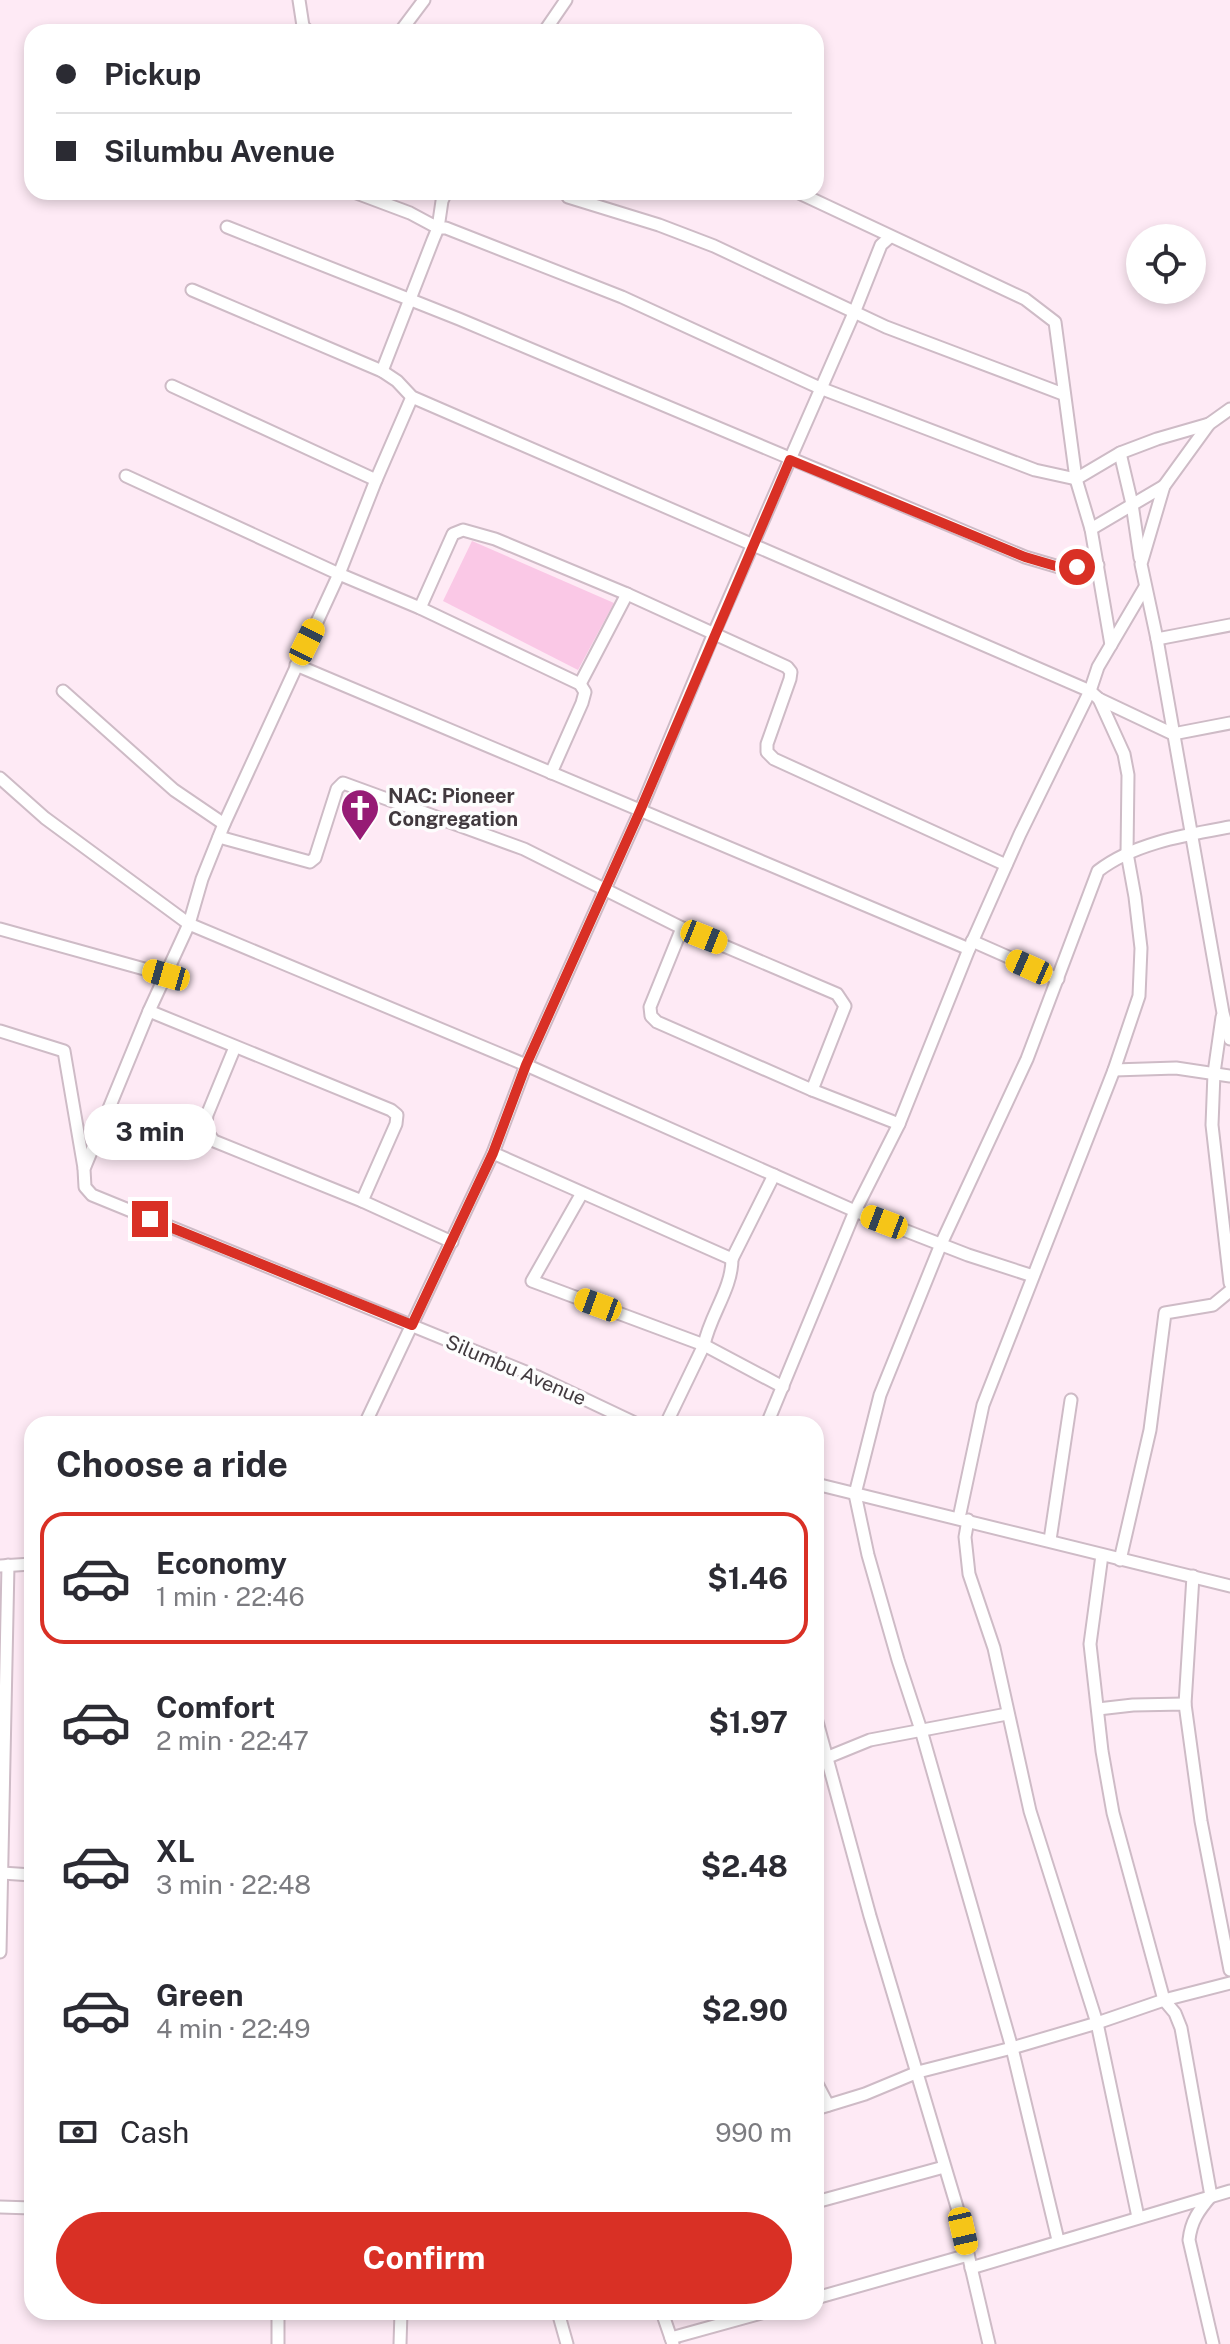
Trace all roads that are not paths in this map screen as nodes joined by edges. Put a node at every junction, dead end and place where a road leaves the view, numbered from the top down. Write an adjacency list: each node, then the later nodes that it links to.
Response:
1 (299, 0): 4 (street)
2 (424, 0): 5 (street)
3 (566, 0): 6 (street)
4 (303, 24)
5 (406, 24)
6 (550, 24)
7 (375, 200): 12 (street)
8 (442, 200): 12 (street)
9 (578, 200): 16 (street)
10 (814, 200): 13 (street)
11 (227, 227): 15 (street)
12 (438, 228): 15 (street); 19 (street)
13 (890, 237): 16 (street); 20 (street)
14 (192, 290): 17 (street)
15 (409, 301): 17 (street); 25 (street)
16 (854, 313): 19 (street); 20 (street)
17 (382, 371): 21 (street)
18 (172, 386): 28 (street)
19 (820, 388): 25 (street); 27 (street)
20 (1063, 394): 27 (street)
21 (412, 397): 28 (street); 32 (street)
22 (1230, 409): 23 (street)
23 (1209, 424): 24 (street); 29 (street)
24 (1120, 453): 27 (street); 30 (street)
25 (790, 460): 32 (street); 34 (street)
26 (126, 476): 35 (street)
27 (1076, 479): 31 (street)
28 (376, 480): 35 (street)
29 (1164, 486): 30 (street); 33 (street)
30 (1132, 504): 31 (street); 33 (street)
31 (1091, 529): 34 (street)
32 (754, 544): 40 (street); 46 (street)
33 (1141, 564): 36 (street)
34 (1098, 565): 42 (street)
35 (339, 574): 38 (street); 43 (street)
36 (1145, 587): 41 (street); 42 (street)
37 (627, 594): 38 (street); 40 (street); 44 (street)
38 (420, 608): 44 (street)
39 (1230, 625): 41 (street)
40 (714, 633): 51 (street); 57 (street)
41 (1157, 639): 48 (street)
42 (1111, 645): 46 (street)
43 (296, 665): 49 (street); 52 (street)
44 (580, 684): 49 (street)
45 (63, 691): 52 (street)
46 (1094, 695): 48 (street); 56 (street); 57 (street)
47 (1230, 723): 48 (street)
48 (1173, 734): 54 (street)
49 (551, 773): 51 (street)
50 (0, 778): 59 (street)
51 (640, 811): 58 (street); 62 (street)
52 (224, 824): 55 (street)
53 (1230, 827): 54 (street)
54 (1191, 834): 56 (street); 67 (street)
55 (219, 837): 58 (street); 59 (street)
56 (1127, 853): 64 (street); 70 (street)
57 (1006, 865): 62 (street)
58 (604, 891): 60 (street); 69 (street)
59 (189, 924): 63 (street); 69 (street)
60 (682, 928): 73 (street); 73 (street)
61 (0, 929): 63 (street)
62 (971, 945): 64 (street); 74 (street)
63 (166, 975): 65 (street)
64 (1058, 979): 82 (street)
65 (149, 1011): 68 (street); 76 (street)
66 (0, 1031): 76 (street)
67 (1227, 1034): 71 (street)
68 (235, 1047): 79 (street); 79 (street)
69 (526, 1065): 75 (street); 77 (street)
70 (1114, 1070): 71 (street); 85 (street)
71 (1214, 1073): 72 (street); 84 (street)
72 (1230, 1076)
73 (812, 1090): 74 (street)
74 (899, 1124): 80 (street)
75 (493, 1153): 78 (street); 81 (street)
76 (84, 1169): 87 (street, Silumbu Avenue)
77 (774, 1175): 80 (street); 83 (street)
78 (582, 1193): 83 (street); 88 (street)
79 (362, 1201): 81 (street)
80 (855, 1211): 82 (street); 89 (street)
81 (452, 1242): 87 (street)
82 (941, 1244): 85 (street); 96 (street)
83 (732, 1259): 88 (street)
84 (1230, 1274)
85 (1033, 1276): 97 (street)
86 (1230, 1291): 100 (street)
87 (412, 1325): 91 (street); 92 (street, Silumbu Avenue)
88 (704, 1345): 89 (street); 93 (street)
89 (783, 1387): 94 (street)
90 (1071, 1400): 98 (street)
91 (369, 1416)
92 (620, 1416)
93 (670, 1416)
94 (770, 1416)
95 (824, 1486): 96 (street)
96 (855, 1494): 97 (street); 109 (street)
97 (963, 1519): 98 (street); 108 (street)
98 (1050, 1540): 99 (street)
99 (1102, 1555): 100 (street); 107 (street)
100 (1120, 1560): 103 (street)
101 (24, 1565): 102 (street)
102 (4, 1566): 105 (street)
103 (1193, 1576): 104 (street); 106 (street)
104 (1230, 1586)
105 (2, 1650): 112 (street)
106 (1185, 1704): 107 (street); 115 (street)
107 (1098, 1709): 117 (street)
108 (1007, 1714): 109 (street); 118 (street)
109 (921, 1730): 110 (street); 119 (street)
110 (824, 1759)
111 (824, 1766): 120 (street)
112 (2, 1873): 113 (street); 114 (street)
113 (24, 1874)
114 (0, 1952)
115 (1230, 1970)
116 (1230, 1983): 117 (street)
117 (1164, 2000): 118 (street); 124 (street)
118 (1097, 2023): 119 (street); 128 (street)
119 (1012, 2048): 120 (street); 129 (street)
120 (918, 2072): 121 (street); 122 (street)
121 (824, 2106)
122 (944, 2167): 125 (street); 130 (street)
123 (1230, 2191): 124 (street)
124 (1211, 2196): 128 (street); 143 (street)
125 (824, 2200)
126 (0, 2207): 127 (street)
127 (24, 2208)
128 (1138, 2217): 129 (street)
129 (1058, 2240): 131 (street)
130 (968, 2255): 131 (street); 132 (street)
131 (971, 2268): 142 (street)
132 (824, 2296)
133 (278, 2320): 139 (street)
134 (401, 2320): 140 (street)
135 (560, 2320): 141 (street)
136 (665, 2320): 138 (street)
137 (739, 2320): 138 (street)
138 (672, 2341)
139 (278, 2344)
140 (400, 2344)
141 (567, 2344)
142 (989, 2344)
143 (1213, 2344)

